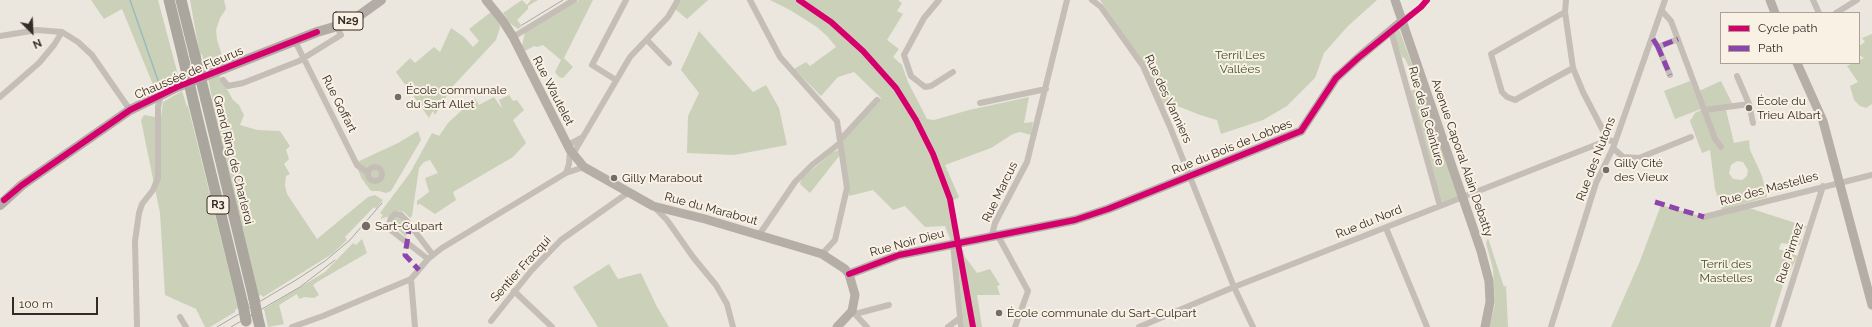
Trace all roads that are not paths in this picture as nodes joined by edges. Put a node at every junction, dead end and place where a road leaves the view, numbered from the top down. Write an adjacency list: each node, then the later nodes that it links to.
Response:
1 (169, 0): 89 (highway, Grand Ring de Charleroi / R3, bridge)
2 (181, 0): 92 (highway, Grand Ring de Charleroi / R3, bridge)
3 (486, 0): 30 (street, Rue Wautelet)
4 (574, 0): 30 (street)
5 (626, 0): 44 (street)
6 (678, 0): 33 (street)
7 (750, 0): 56 (street)
8 (939, 0): 40 (street)
9 (1067, 0): 45 (street, Rue Marcus)
10 (1092, 0): 63 (street, Rue des Vanniers)
11 (1395, 0): 24 (street, Avenue Caporal Alain Debatty)
12 (1426, 0): 24 (street, Rue du Bois de Lobbes)
13 (1566, 0): 20 (street)
14 (1665, 0): 19 (street, Rue des Nutons)
15 (1770, 0): 21 (street)
16 (1813, 0): 22 (street)
17 (1857, 0): 23 (street)
18 (378, 2): 25 (main road, Chaussée de Fleurus / N29); 28 (main road, Chaussée de Fleurus / N29)
19 (1662, 11): 31 (street, Rue des Nutons); 32 (street)
20 (1565, 12): 39 (street); 39 (street)
21 (1775, 12)
22 (1819, 12)
23 (1838, 12)
24 (1402, 22): 26 (street, Rue du Bois de Lobbes); 68 (street, Avenue Caporal Alain Debatty)
25 (337, 26): 28 (main road, Chaussée de Fleurus / N29); 36 (street)
26 (1391, 31): 63 (street, Rue du Bois de Lobbes); 71 (street, Rue de la Ceinture)
27 (62, 32): 29 (street); 47 (street); 51 (street)
28 (317, 32): 34 (main road, Chaussée de Fleurus / N29)
29 (0, 36)
30 (513, 37): 59 (street, Rue Wautelet)
31 (1652, 39): 35 (street); 57 (street, Rue des Nutons)
32 (1678, 39): 35 (street); 52 (street)
33 (647, 40): 37 (street); 44 (street)
34 (295, 41): 36 (street, Rue Goffart); 46 (main road, Chaussée de Fleurus / N29)
35 (1658, 47): 41 (street)
36 (304, 58): 43 (street); 61 (street, Rue Goffart)
37 (669, 63)
38 (1797, 64): 65 (street)
39 (1573, 68): 57 (street)
40 (953, 72)
41 (1670, 75)
42 (1737, 76): 50 (street)
43 (223, 80)
44 (616, 80): 55 (street)
45 (1046, 89): 49 (street); 75 (street, Rue Marcus)
46 (161, 94): 51 (main road, Chaussée de Fleurus / N29); 90 (street)
47 (0, 97)
48 (877, 100): 56 (street)
49 (980, 103)
50 (1749, 104): 52 (street); 53 (street)
51 (130, 110): 69 (main road, Chaussée de Fleurus / N29)
52 (1705, 110): 58 (street)
53 (1753, 123)
54 (1691, 136): 57 (street)
55 (583, 137): 59 (street); 59 (street)
56 (840, 141): 74 (street); 77 (street)
57 (1612, 143): 68 (street, Rue du Nord); 106 (street, Rue des Nutons)
58 (1721, 147)
59 (570, 149): 60 (street, Rue du Marabout); 62 (street)
60 (584, 166): 62 (street); 67 (street, Rue du Marabout)
61 (368, 173)
62 (566, 173): 78 (street)
63 (1190, 175): 75 (street, Rue du Bois de Lobbes); 81 (street, Rue des Vanniers)
64 (1872, 175): 65 (street, Rue des Mastelles)
65 (1840, 183): 66 (street, Rue des Mastelles); 84 (street)
66 (1823, 186): 72 (street, Rue des Mastelles); 107 (street, Rue Pirmez)
67 (629, 192): 70 (street, Rue du Marabout); 82 (street, Sentier Fracqui)
68 (1464, 197): 71 (street, Rue du Nord); 105 (street, Avenue Caporal Alain Debatty)
69 (0, 204)
70 (653, 206): 74 (street, Rue du Marabout); 96 (street)
71 (1440, 206): 73 (street, Rue du Nord)
72 (1704, 217)
73 (1386, 228): 81 (street, Rue du Nord); 104 (street)
74 (759, 234): 77 (street, Rue du Marabout)
75 (994, 235): 76 (street, Rue Noir Dieu); 101 (street)
76 (953, 244): 79 (street, Rue Noir Dieu); 87 (street)
77 (822, 254): 79 (street, Rue du Marabout)
78 (431, 257): 78 (street); 80 (street)
79 (849, 274): 85 (street)
80 (411, 279): 93 (street); 94 (street)
81 (1234, 287): 102 (street, Rue du Nord); 103 (street, Rue des Vanniers)
82 (514, 291): 88 (street, Sentier Fracqui); 95 (street)
83 (889, 305): 85 (street)
84 (1872, 305)
85 (854, 312): 97 (street); 98 (street)
86 (180, 317): 91 (street)
87 (960, 318): 99 (street); 100 (street)
88 (491, 320)
89 (247, 324)
90 (137, 327)
91 (186, 327)
92 (260, 327)
93 (292, 327)
94 (415, 327)
95 (552, 327)
96 (733, 327)
97 (837, 327)
98 (867, 327)
99 (948, 327)
100 (961, 327)
101 (1015, 327)
102 (1139, 327)
103 (1253, 327)
104 (1427, 327)
105 (1485, 327)
106 (1551, 327)
107 (1778, 327)

